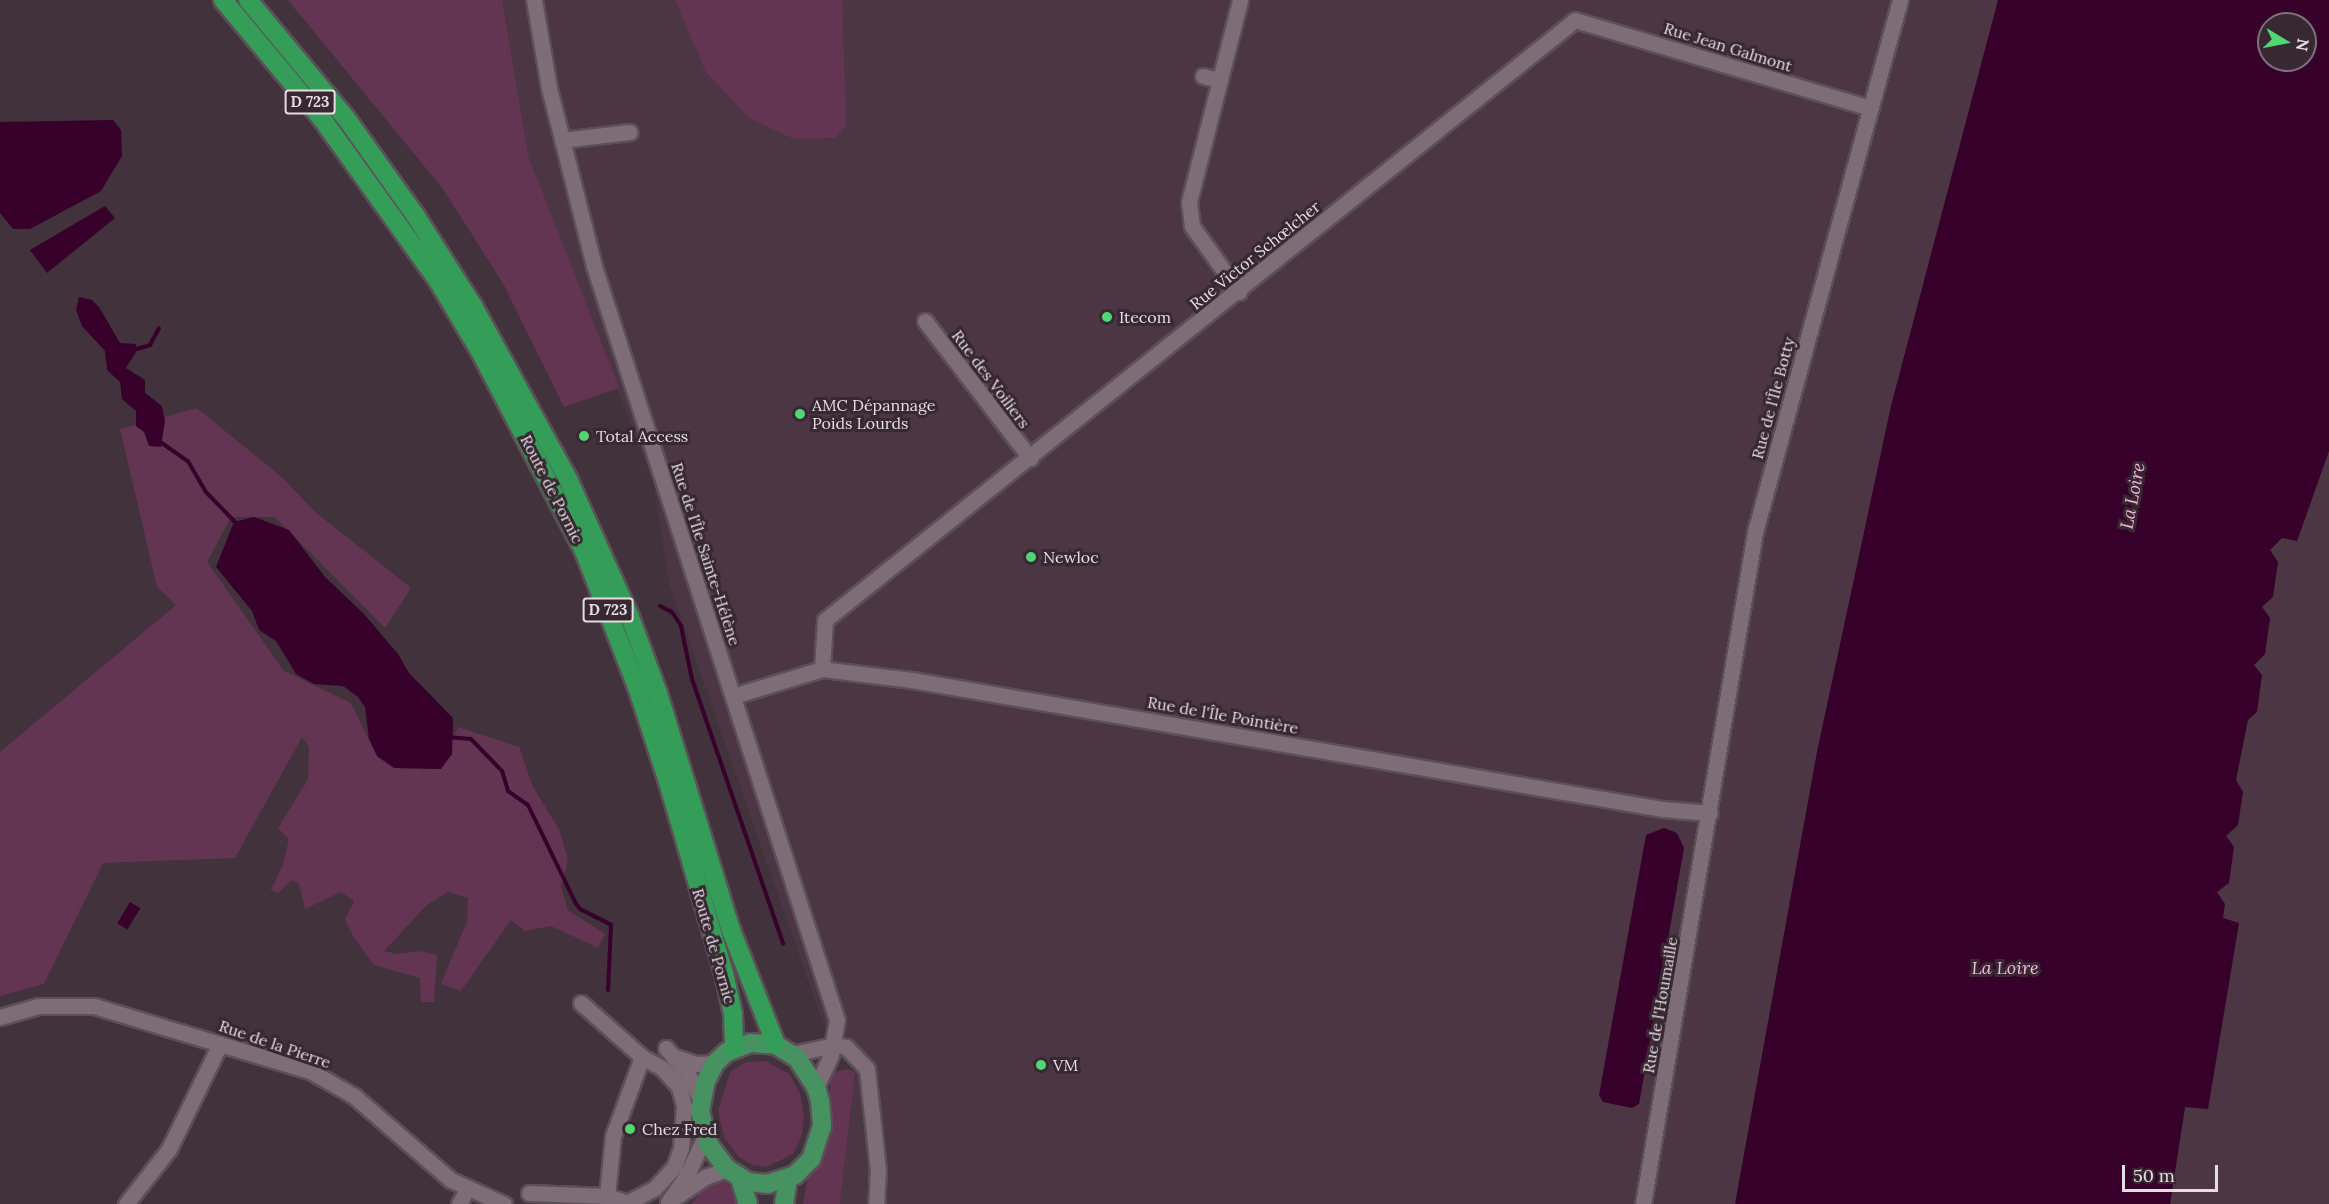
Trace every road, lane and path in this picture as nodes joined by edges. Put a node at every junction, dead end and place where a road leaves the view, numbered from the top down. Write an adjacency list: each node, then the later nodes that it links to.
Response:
1 (223, 0): 22 (highway, Route de Pornic / D 723)
2 (248, 0): 23 (highway, Route de Pornic / D 723)
3 (534, 0): 11 (street, Rue de l'Île Sainte-Hélène)
4 (1240, 0): 8 (street)
5 (1900, 0): 9 (street, Rue de l'Île Botty)
6 (1575, 20): 9 (street, Rue Jean Galmont); 12 (street, Rue Victor Schœlcher)
7 (1203, 76): 8 (street)
8 (1219, 80): 12 (street)
9 (1870, 108): 17 (street, Rue de l'Île Botty)
10 (630, 132): 11 (street)
11 (562, 140): 16 (street, Rue de l'Île Sainte-Hélène)
12 (1239, 292): 14 (street, Rue Victor Schœlcher)
13 (925, 321): 14 (street, Rue des Voiliers)
14 (1030, 458): 15 (street, Rue Victor Schœlcher)
15 (822, 669): 16 (street, Rue de l'Île Pointière); 17 (street, Rue de l'Île Pointière)
16 (733, 696): 21 (street, Rue de l'Île Sainte-Hélène)
17 (1710, 813): 42 (street, Rue de l'Houmaille)
18 (581, 1003): 24 (street)
19 (0, 1017): 20 (street, Rue de la Pierre)
20 (220, 1044): 31 (street, Rue de la Pierre); 37 (street)
21 (834, 1045): 23 (street); 26 (street); 41 (street)
22 (734, 1048): 23 (main road); 25 (main road)
23 (784, 1049): 26 (main road)
24 (642, 1057): 33 (street); 35 (street)
25 (715, 1063): 27 (main road); 27 (street)
26 (816, 1087): 30 (main road)
27 (701, 1101): 28 (main road)
28 (705, 1136): 29 (main road); 36 (street)
29 (733, 1174): 30 (main road); 34 (main road); 36 (street)
30 (788, 1179): 40 (main road)
31 (466, 1189): 38 (street); 39 (street, Rue de la Pierre)
32 (529, 1194): 33 (street)
33 (607, 1196): 35 (street)
34 (748, 1202)
35 (632, 1203)
36 (667, 1203)
37 (126, 1204)
38 (459, 1204)
39 (504, 1204)
40 (784, 1204)
41 (876, 1204)
42 (1643, 1204)

